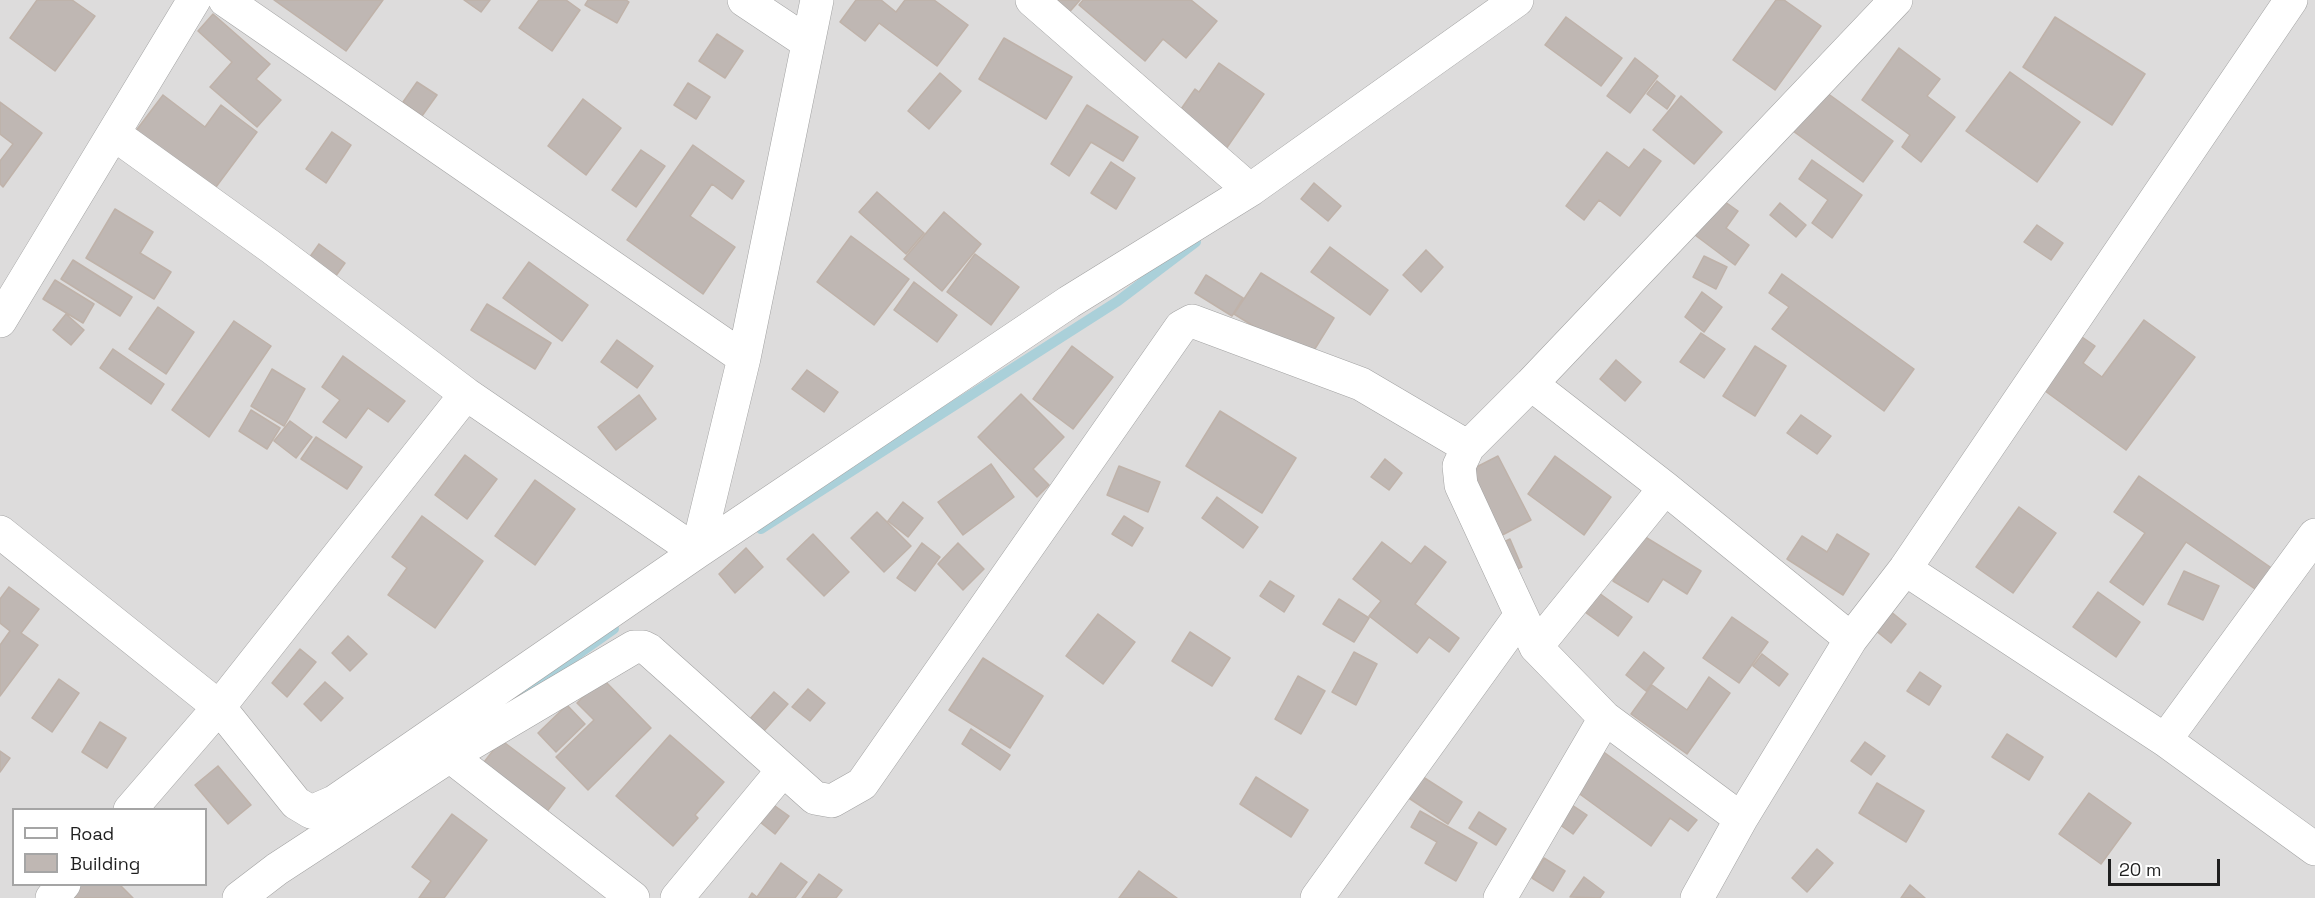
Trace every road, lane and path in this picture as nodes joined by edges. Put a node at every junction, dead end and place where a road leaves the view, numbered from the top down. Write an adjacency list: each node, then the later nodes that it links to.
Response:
1 (194, 0): 10 (street)
2 (225, 0): 13 (street)
3 (744, 0): 9 (street)
4 (817, 0): 9 (street)
5 (1034, 0): 11 (street)
6 (1516, 0): 11 (street)
7 (1896, 0): 14 (street)
8 (2291, 0): 21 (street)
9 (807, 42): 13 (street)
10 (114, 134): 12 (street); 15 (street)
11 (1250, 190): 20 (street)
12 (0, 321)
13 (744, 358): 20 (street)
14 (1531, 384): 16 (street); 17 (street)
15 (466, 394): 20 (street); 25 (street)
16 (1468, 447): 22 (street); 29 (street)
17 (1665, 488): 23 (street); 24 (street)
18 (0, 532): 25 (street)
19 (2315, 535): 27 (street)
20 (697, 552): 25 (street)
21 (1905, 569): 23 (street); 27 (street)
22 (1521, 615): 24 (street); 38 (street)
23 (1851, 639): 31 (street)
24 (1536, 647): 26 (street)
25 (219, 707): 30 (street)
26 (1605, 718): 31 (street); 39 (street)
27 (2165, 740): 32 (street)
28 (450, 756): 29 (street); 35 (street); 36 (street)
29 (783, 770): 37 (street)
30 (132, 808)
31 (1742, 819): 40 (street)
32 (2315, 849)
33 (63, 886): 34 (street)
34 (52, 898)
35 (239, 898)
36 (633, 898)
37 (677, 898)
38 (1317, 898)
39 (1500, 898)
40 (1697, 898)

